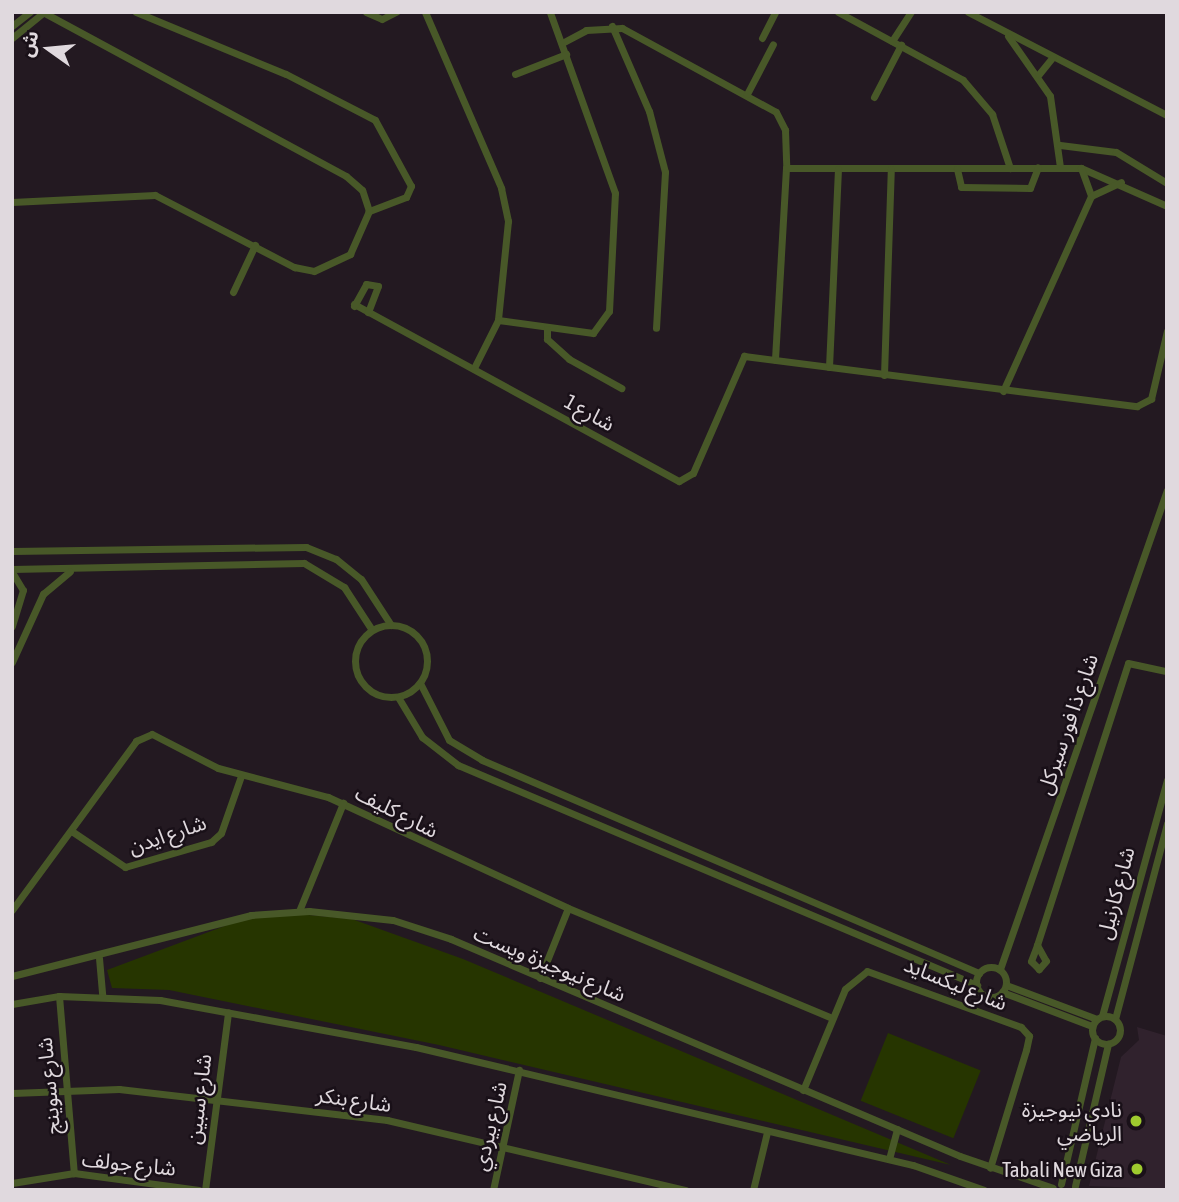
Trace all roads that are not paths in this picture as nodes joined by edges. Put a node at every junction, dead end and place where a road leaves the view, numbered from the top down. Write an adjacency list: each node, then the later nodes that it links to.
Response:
1 (30, 12): 12 (street)
2 (43, 12): 15 (street); 42 (street)
3 (136, 12): 42 (street)
4 (366, 12): 5 (street)
5 (396, 12)
6 (425, 12): 46 (street)
7 (550, 12): 18 (street)
8 (775, 12): 16 (street)
9 (838, 12): 17 (street)
10 (911, 12): 17 (street)
11 (968, 12): 14 (street)
12 (12, 26)
13 (612, 26): 18 (street); 25 (street); 47 (street)
14 (999, 29): 22 (street); 24 (street)
15 (12, 38)
16 (762, 38)
17 (892, 41): 20 (street)
18 (562, 43): 21 (street)
19 (773, 44): 25 (street)
20 (901, 45): 26 (street); 32 (street)
21 (566, 54): 23 (street); 48 (street)
22 (1053, 57): 24 (street); 27 (street)
23 (515, 74)
24 (1039, 74): 28 (street)
25 (747, 93): 31 (street)
26 (874, 97)
27 (1167, 115)
28 (1060, 145): 30 (street); 38 (street)
29 (1038, 167): 30 (street); 32 (street); 36 (street)
30 (1060, 167): 33 (street)
31 (786, 168): 34 (street); 50 (street)
32 (1010, 168): 36 (street)
33 (1081, 168): 37 (street); 39 (street)
34 (838, 169): 35 (street); 51 (street)
35 (891, 169): 36 (street); 53 (street)
36 (957, 169)
37 (1123, 182): 39 (street); 41 (street)
38 (1167, 183)
39 (1091, 196): 55 (street)
40 (12, 202): 43 (street)
41 (1167, 206)
42 (369, 211): 43 (street)
43 (255, 245): 44 (street)
44 (233, 292)
45 (368, 313): 45 (street, شارع 1); 52 (street, شارع 1)
46 (498, 320): 48 (street); 52 (street)
47 (656, 328)
48 (547, 329): 54 (street)
49 (1167, 331): 55 (street)
50 (775, 360): 51 (street); 52 (street, شارع 1)
51 (829, 367): 53 (street)
52 (474, 368)
53 (884, 375): 55 (street)
54 (621, 388)
55 (1003, 391)
56 (1167, 490): 83 (street, شارع ذا فور سيركل)
57 (162, 550): 58 (street); 59 (street); 64 (street)
58 (12, 551)
59 (164, 566): 61 (street); 66 (street)
60 (12, 570): 61 (street); 62 (street)
61 (70, 571): 63 (street)
62 (23, 600): 63 (street); 65 (street)
63 (37, 605): 67 (street)
64 (391, 625): 66 (street); 69 (street)
65 (12, 626)
66 (372, 630): 70 (street)
67 (12, 662)
68 (1167, 671): 81 (street)
69 (419, 683): 70 (street); 84 (street)
70 (398, 697): 87 (street)
71 (242, 775): 73 (street, شارع كليف); 75 (street, شارع كليف); 75 (street, شارع ايدن)
72 (1167, 780): 76 (street, شارع كارنيل)
73 (343, 803): 78 (street, شارع كليف); 80 (street)
74 (1167, 823): 77 (street, شارع كارنيل)
75 (73, 832): 79 (street, شارع كليف)
76 (1145, 848): 77 (street); 95 (street, شارع كارنيل)
77 (1157, 852): 94 (street, شارع كارنيل)
78 (568, 908): 86 (street); 93 (street, شارع كليف)
79 (12, 910)
80 (299, 911): 82 (street, شارع نيوجيزة ويست); 86 (street, شارع نيوجيزة ويست)
81 (1037, 945)
82 (99, 958): 85 (street, شارع نيوجيزة ويست); 90 (street)
83 (1000, 969): 84 (street); 88 (street)
84 (979, 973): 87 (street)
85 (12, 976)
86 (540, 978): 100 (street, شارع نيوجيزة ويست)
87 (977, 985): 88 (street)
88 (1004, 988): 95 (street)
89 (59, 996): 90 (street); 91 (street); 99 (street, شارع سوينج)
90 (102, 996): 92 (street)
91 (12, 1003)
92 (228, 1012): 98 (street); 102 (street, شارع سبين)
93 (832, 1018): 100 (street, شارع ليكسايد); 109 (street, شارع ليكسايد)
94 (1115, 1018): 95 (street); 97 (street, شارع كارنيل)
95 (1097, 1020): 96 (street)
96 (1095, 1038): 97 (street); 106 (street)
97 (1108, 1044): 107 (street)
98 (519, 1070): 104 (street); 105 (street, شارع بيردي)
99 (65, 1089): 101 (street, شارع بنكر); 102 (street, شارع بنكر); 110 (street, شارع سوينج)
100 (803, 1090): 103 (street, شارع نيوجيزة ويست)
101 (12, 1093)
102 (215, 1100): 105 (street, شارع بنكر); 116 (street, شارع سبين)
103 (897, 1129): 108 (street); 109 (street, شارع نيوجيزة ويست)
104 (767, 1132): 108 (street); 119 (street)
105 (502, 1145): 117 (street, شارع بيردي); 118 (street, شارع بنكر)
106 (1069, 1155): 107 (street); 112 (street)
107 (1081, 1158): 113 (street)
108 (889, 1159): 120 (street)
109 (990, 1168): 114 (street, شارع نيوجيزة ويست)
110 (74, 1173): 111 (street, شارع جولف); 115 (street, شارع جولف)
111 (12, 1183)
112 (1061, 1184): 113 (street); 114 (street)
113 (1077, 1188)
114 (1053, 1189)
115 (199, 1190)
116 (205, 1190)
117 (492, 1190)
118 (685, 1190)
119 (753, 1190)
120 (983, 1190)

